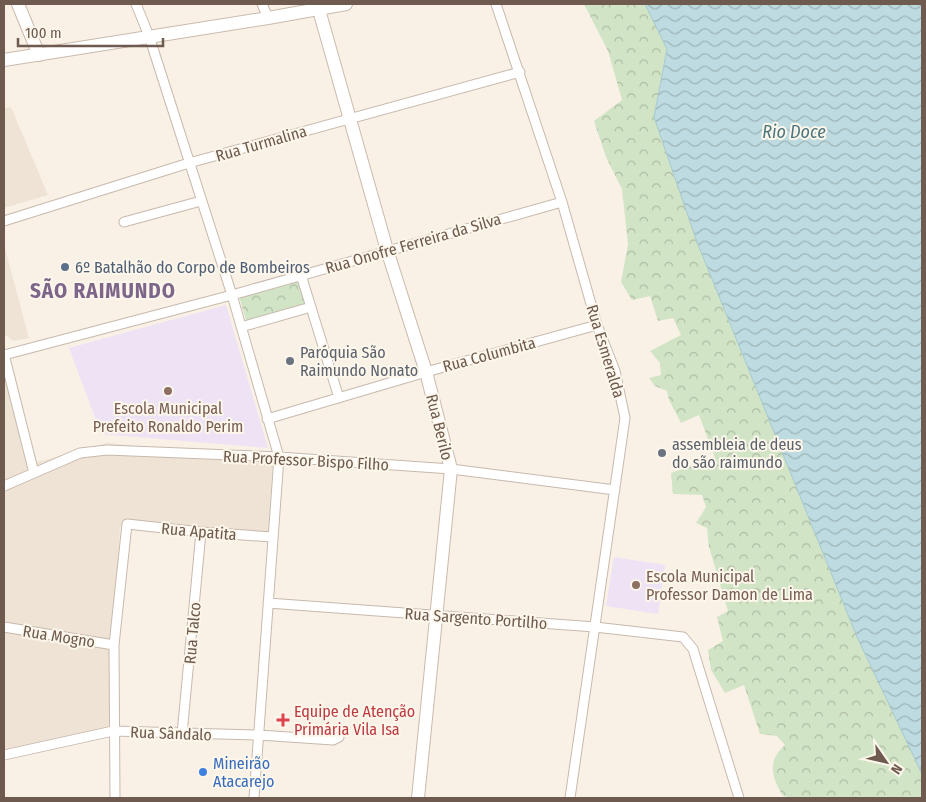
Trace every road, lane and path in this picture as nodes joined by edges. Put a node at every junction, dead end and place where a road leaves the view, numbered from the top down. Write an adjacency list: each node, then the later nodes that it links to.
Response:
1 (18, 4): 9 (street)
2 (136, 4): 8 (street)
3 (262, 4): 7 (street)
4 (346, 4): 6 (street)
5 (496, 4): 11 (street, Rua Esmeralda)
6 (319, 10): 7 (street); 12 (street, Rua Berilo)
7 (268, 18): 8 (street)
8 (149, 36): 9 (street); 13 (street)
9 (38, 55): 10 (street)
10 (4, 60)
11 (520, 72): 12 (street, Rua Turmalina); 15 (street, Rua Esmeralda)
12 (350, 118): 13 (street, Rua Turmalina); 18 (street, Rua Berilo)
13 (189, 163): 14 (street); 16 (street, Rua Turmalina)
14 (201, 201): 17 (street); 20 (street)
15 (562, 202): 18 (street, Rua Onofre Ferreira da Silva); 22 (street, Rua Esmeralda)
16 (4, 221)
17 (124, 222)
18 (387, 250): 19 (street, Rua Onofre Ferreira da Silva); 25 (street, Rua Berilo)
19 (300, 275): 20 (street, Rua Onofre Ferreira da Silva); 21 (street)
20 (232, 295): 23 (street); 24 (street, Rua Onofre Ferreira da Silva)
21 (310, 307): 23 (street); 26 (street)
22 (597, 325): 25 (street, Rua Columbita); 32 (street, Rua Esmeralda)
23 (241, 327): 27 (street)
24 (4, 354): 30 (street)
25 (426, 372): 26 (street, Rua Columbita); 29 (street, Rua Berilo)
26 (339, 398): 27 (street, Rua Columbita)
27 (267, 419): 28 (street)
28 (279, 457): 29 (street, Rua Professor Bispo Filho); 30 (street, Rua Professor Bispo Filho); 34 (street)
29 (451, 469): 32 (street, Rua Professor Bispo Filho); 36 (street, Rua Berilo)
30 (34, 473): 31 (street, Rua Professor Bispo Filho)
31 (4, 486)
32 (615, 490): 38 (street, Rua Esmeralda)
33 (201, 532): 34 (street, Rua Apatita); 39 (street, Rua Apatita); 41 (street, Rua Talco)
34 (272, 537): 35 (street)
35 (268, 603): 36 (street, Rua Sargento Portilho); 42 (street)
36 (438, 614): 38 (street, Rua Sargento Portilho); 47 (street, Rua Berilo)
37 (4, 627): 39 (street, Rua Mogno)
38 (594, 627): 48 (street, Rua Esmeralda); 49 (street, Rua Sargento Portilho)
39 (114, 645): 40 (street)
40 (113, 731): 41 (street, Rua Sândalo); 44 (street, Rua Sândalo); 45 (street)
41 (182, 734): 42 (street, Rua Sândalo)
42 (259, 735): 43 (street, Rua Sândalo); 46 (street)
43 (339, 737)
44 (4, 755)
45 (115, 798)
46 (254, 798)
47 (418, 798)
48 (570, 798)
49 (739, 798)

